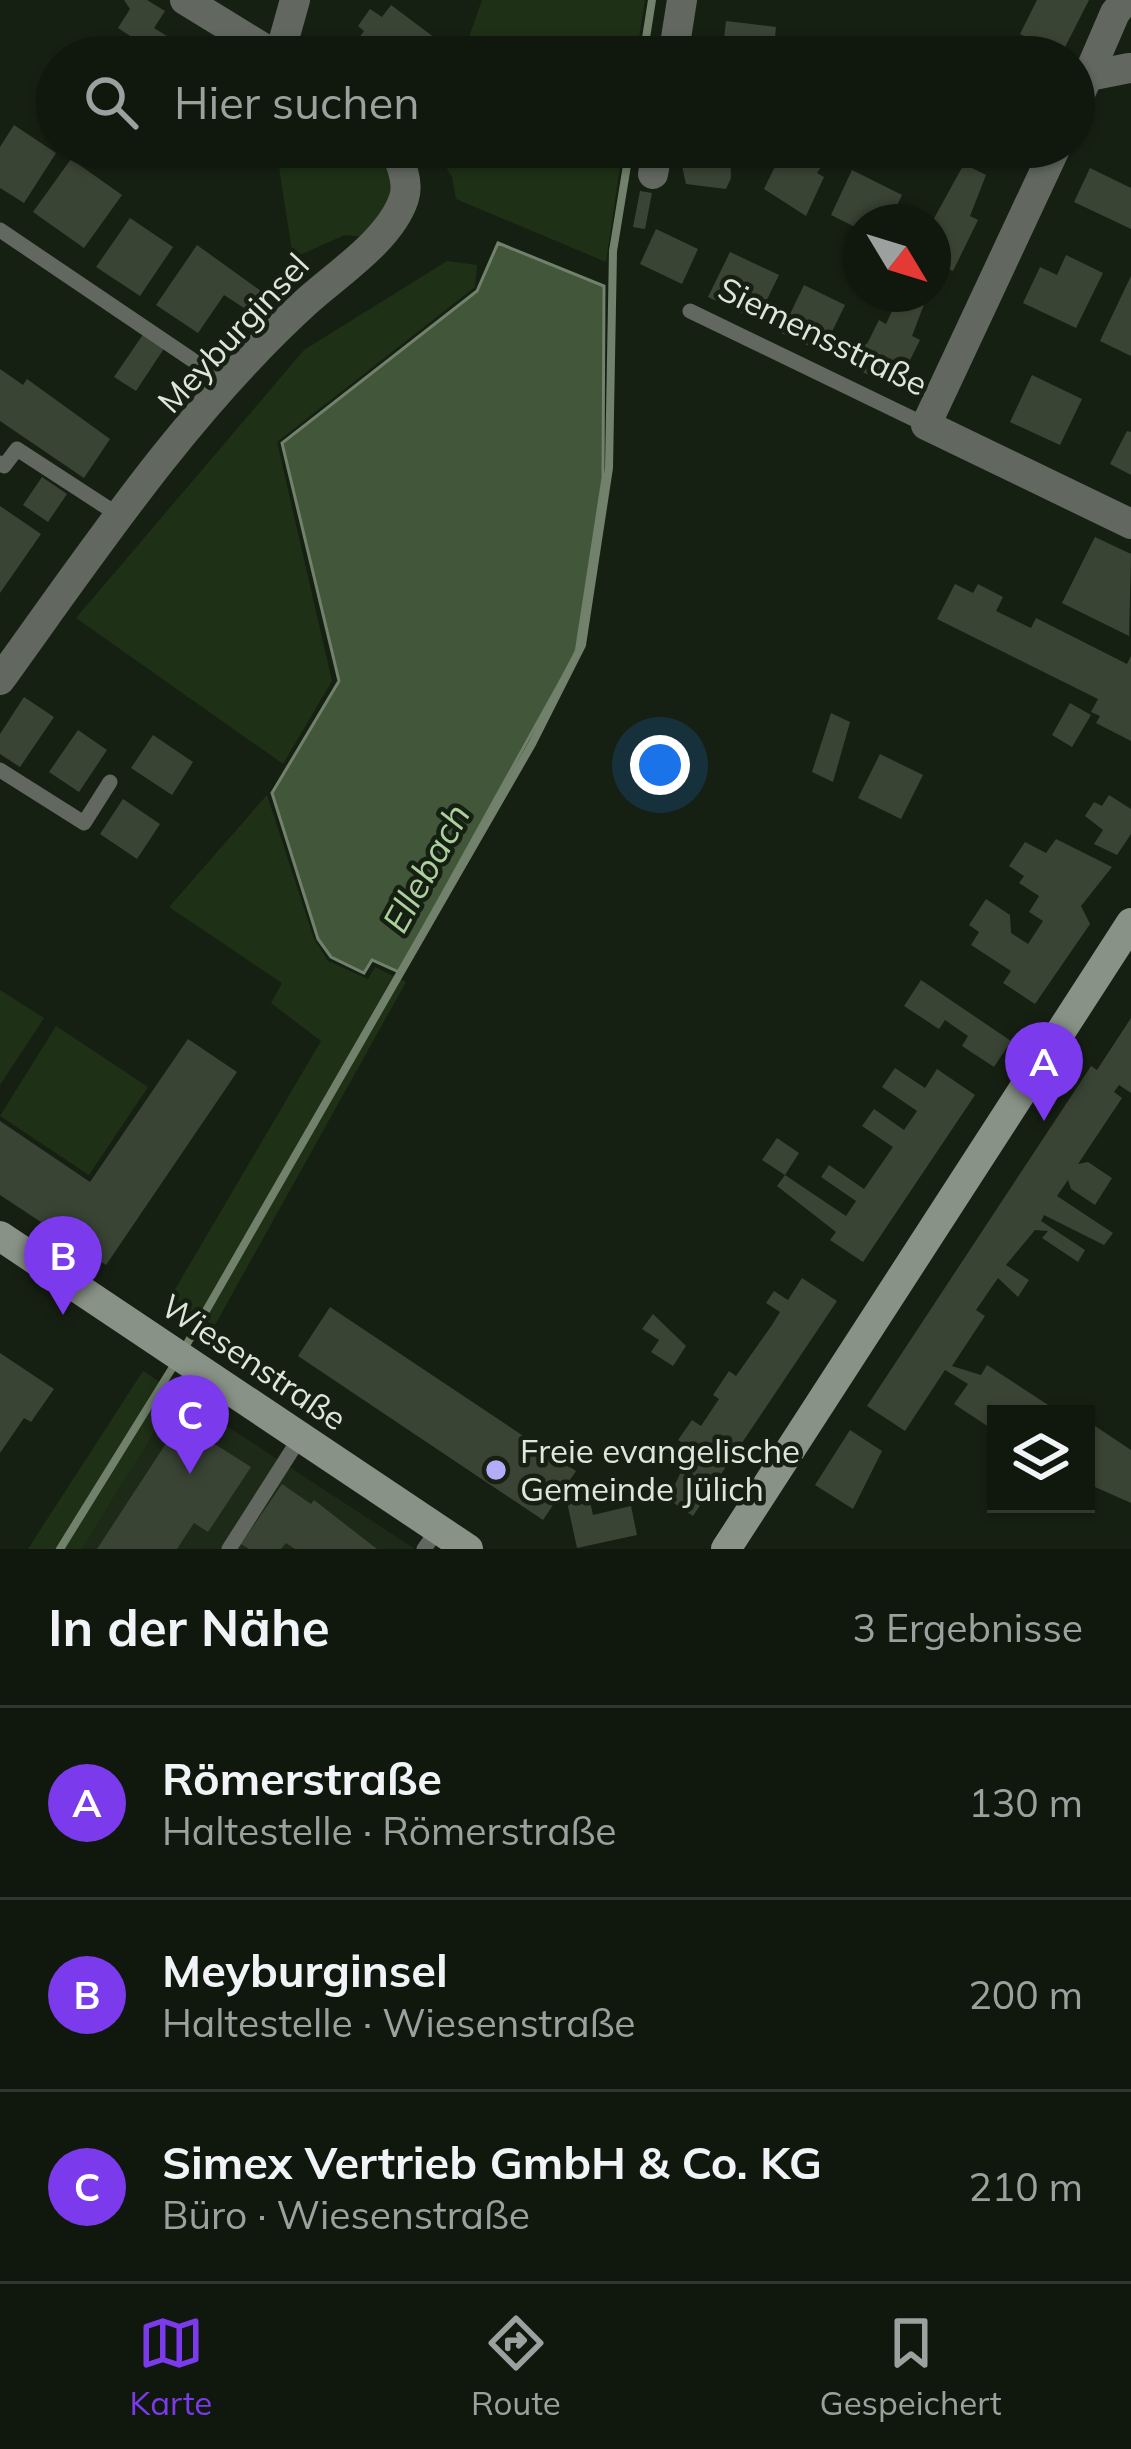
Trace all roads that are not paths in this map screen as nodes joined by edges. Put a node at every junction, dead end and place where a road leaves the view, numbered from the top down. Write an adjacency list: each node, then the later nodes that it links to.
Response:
1 (185, 0): 5 (street)
2 (295, 0): 6 (street)
3 (682, 0): 7 (street)
4 (1125, 0): 8 (street)
5 (244, 36)
6 (285, 36)
7 (676, 36)
8 (1095, 63)
9 (1129, 68): 10 (street)
10 (1095, 75)
11 (402, 168): 15 (street, Meyburginsel)
12 (1046, 168): 16 (street, Siemensstraße)
13 (0, 230): 15 (lane)
14 (690, 311): 16 (lane, Siemensstraße)
15 (228, 384): 18 (street, Meyburginsel)
16 (926, 425): 19 (street, Siemensstraße)
17 (0, 463): 18 (lane)
18 (120, 516): 20 (street, Meyburginsel)
19 (1131, 524)
20 (0, 680)
21 (0, 770): 22 (lane)
22 (110, 782)
23 (1131, 923): 29 (main road)
24 (0, 1236): 25 (main road, Wiesenstraße)
25 (301, 1436): 26 (main road, Wiesenstraße); 27 (lane)
26 (431, 1539): 28 (main road, Wiesenstraße)
27 (230, 1549)
28 (468, 1549)
29 (726, 1549)

